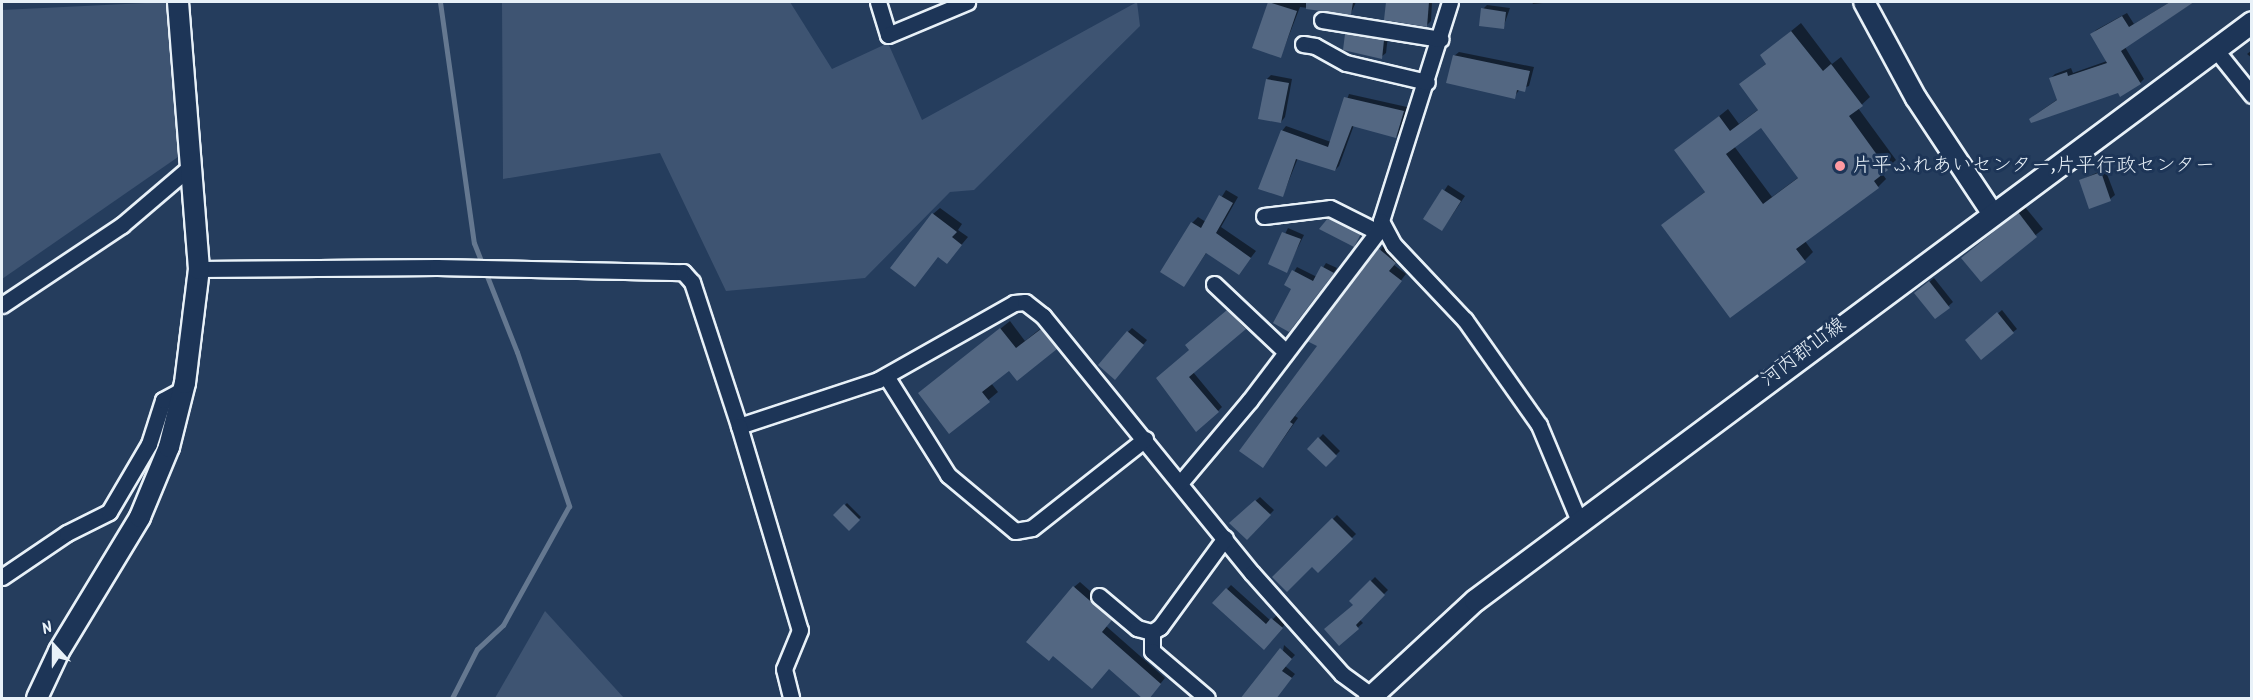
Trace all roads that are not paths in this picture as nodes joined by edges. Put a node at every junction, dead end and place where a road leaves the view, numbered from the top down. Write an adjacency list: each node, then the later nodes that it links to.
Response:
1 (178, 2): 13 (street)
2 (878, 2): 3 (street)
3 (967, 2)
4 (1450, 2): 8 (street)
5 (1864, 2): 14 (street)
6 (1322, 20): 8 (street)
7 (2252, 22): 10 (main road, 河内郡山線)
8 (1440, 39): 11 (street)
9 (1303, 44): 11 (street)
10 (2215, 49): 12 (street); 14 (main road, 河内郡山線)
11 (1427, 82): 16 (street)
12 (2252, 95)
13 (190, 167): 17 (street); 19 (street)
14 (1992, 213): 26 (main road, 河内郡山線)
15 (1264, 216): 16 (street)
16 (1380, 229): 20 (street); 26 (street)
17 (200, 269): 22 (street); 23 (street)
18 (1214, 284): 20 (street)
19 (2, 305)
20 (1286, 352): 25 (street)
21 (886, 376): 23 (street); 24 (street); 24 (street)
22 (184, 389): 28 (street); 32 (street)
23 (739, 426): 33 (street)
24 (1145, 439): 25 (street)
25 (1180, 482): 27 (street)
26 (1579, 521): 31 (main road, 河内郡山線)
27 (1225, 538): 30 (street); 31 (street)
28 (2, 577)
29 (1100, 596): 30 (street)
30 (1152, 632): 34 (street)
31 (1372, 697)
32 (37, 699)
33 (791, 699)
34 (1207, 699)

